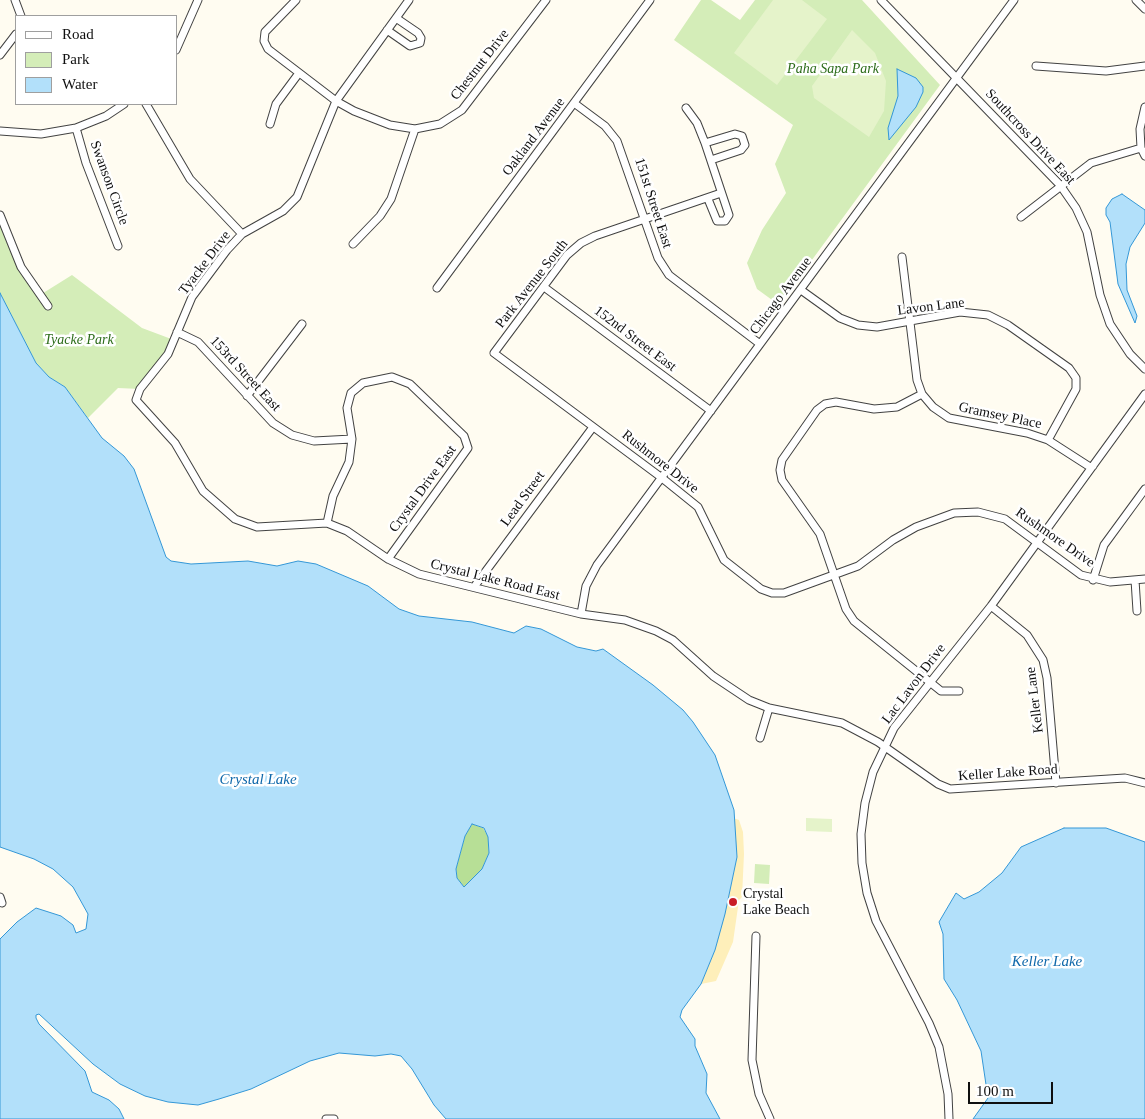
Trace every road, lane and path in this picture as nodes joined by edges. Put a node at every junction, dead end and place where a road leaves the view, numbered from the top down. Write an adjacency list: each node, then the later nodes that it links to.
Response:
1 (15, 0): 11 (street)
2 (198, 0): 15 (street)
3 (296, 0): 19 (street, Chestnut Drive)
4 (409, 0): 12 (street, Tyacke Drive)
5 (546, 0): 29 (street, Chestnut Drive)
6 (650, 0): 22 (street, Oakland Avenue)
7 (880, 0): 20 (street, Southcross Drive East)
8 (1014, 0): 20 (street, Chicago Avenue)
9 (1136, 0): 10 (street)
10 (1145, 9)
11 (21, 15)
12 (396, 18): 13 (street, Tyacke Drive); 13 (street)
13 (387, 30): 21 (street, Tyacke Drive)
14 (15, 39): 16 (street)
15 (178, 45)
16 (0, 55)
17 (1036, 66): 18 (street)
18 (1145, 66)
19 (299, 72): 21 (street, Chestnut Drive); 27 (street)
20 (958, 78): 35 (street, Southcross Drive East); 47 (street, Chicago Avenue)
21 (336, 101): 29 (street, Chestnut Drive); 41 (street, Tyacke Drive)
22 (574, 103): 40 (street, 151st Street East); 46 (street, Oakland Avenue)
23 (122, 105): 28 (street)
24 (147, 105): 41 (street)
25 (1145, 107): 32 (street)
26 (686, 108): 31 (street)
27 (270, 124)
28 (76, 128): 30 (street); 43 (street, Swanson Circle)
29 (414, 129): 42 (street)
30 (0, 132)
31 (705, 143): 34 (street); 34 (street)
32 (1141, 148): 33 (street); 35 (street)
33 (1145, 156)
34 (711, 160): 36 (street)
35 (1060, 185): 39 (street); 54 (street, Southcross Drive East)
36 (721, 193): 37 (street, Park Avenue South); 37 (street)
37 (708, 199): 40 (street, Park Avenue South)
38 (0, 215): 48 (street)
39 (1020, 217)
40 (645, 219): 45 (street, Park Avenue South); 52 (street, 151st Street East)
41 (242, 234): 51 (street, Tyacke Drive)
42 (353, 244)
43 (118, 246)
44 (902, 257): 49 (street)
45 (544, 287): 53 (street, Park Avenue South); 59 (street, 152nd Street East)
46 (437, 288)
47 (801, 290): 49 (street, Lavon Lane); 52 (street, Chicago Avenue)
48 (48, 306)
49 (910, 321): 55 (street); 62 (street, Lavon Lane)
50 (302, 324): 57 (street)
51 (177, 332): 57 (street, 153rd Street East); 58 (street, Tyacke Drive)
52 (760, 344): 59 (street, Chicago Avenue)
53 (494, 354): 60 (street, Rushmore Drive)
54 (1145, 369)
55 (922, 394): 62 (street, Gramsey Place); 69 (street)
56 (1145, 394): 63 (street, Lac Lavon Drive)
57 (248, 396): 61 (street, 153rd Street East)
58 (136, 400): 66 (street, Crystal Lake Road East)
59 (711, 411): 64 (street, Chicago Avenue)
60 (593, 426): 64 (street, Rushmore Drive); 73 (street, Lead Street)
61 (352, 439): 66 (street); 68 (street, Crystal Drive East)
62 (1048, 440): 63 (street, Gramsey Place)
63 (1093, 466): 67 (street, Lac Lavon Drive)
64 (662, 478): 69 (street, Rushmore Drive); 76 (street, Chicago Avenue)
65 (1145, 489): 71 (street)
66 (327, 524): 68 (street, Crystal Lake Road East)
67 (1038, 542): 69 (street, Rushmore Drive); 71 (street, Rushmore Drive); 74 (street, Lac Lavon Drive)
68 (388, 559): 73 (street, Crystal Lake Road East)
69 (835, 576): 77 (street)
70 (1145, 579): 72 (street, Rushmore Drive)
71 (1093, 580): 72 (street, Rushmore Drive)
72 (1135, 580): 75 (street)
73 (474, 587): 76 (street, Crystal Lake Road East)
74 (991, 606): 77 (street, Lac Lavon Drive); 83 (street, Keller Lane)
75 (1137, 611)
76 (581, 614): 79 (street, Crystal Lake Road East)
77 (930, 682): 78 (street); 81 (street, Lac Lavon Drive)
78 (959, 691)
79 (768, 708): 80 (street); 81 (street, Crystal Lake Road East)
80 (760, 738)
81 (884, 746): 83 (street, Keller Lake Road); 88 (street, Lac Lavon Drive)
82 (1145, 782): 83 (street, Keller Lake Road)
83 (1056, 783)
84 (756, 936): 87 (street)
85 (326, 1119): 86 (street)
86 (334, 1119)
87 (770, 1119)
88 (948, 1119)

